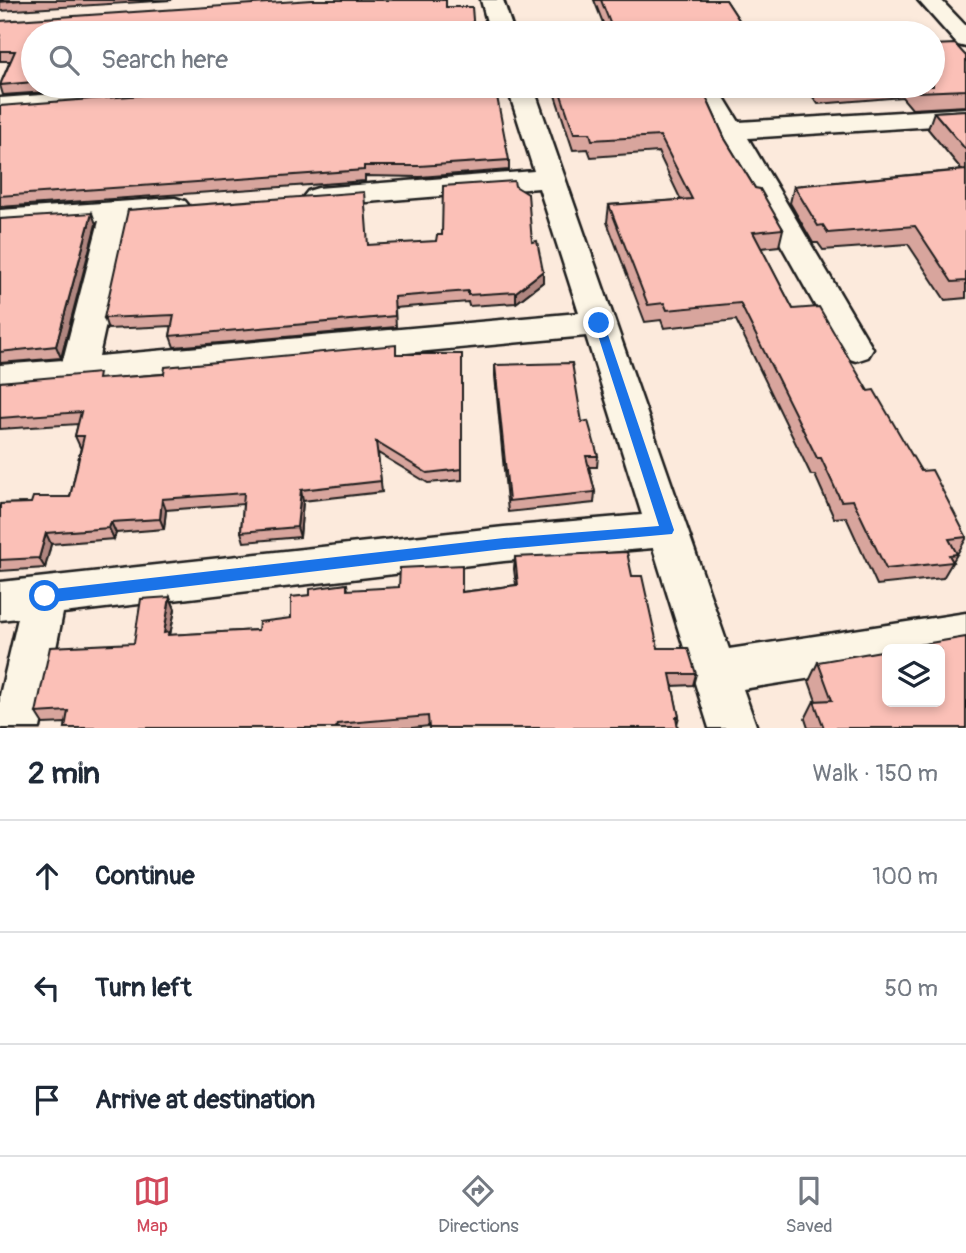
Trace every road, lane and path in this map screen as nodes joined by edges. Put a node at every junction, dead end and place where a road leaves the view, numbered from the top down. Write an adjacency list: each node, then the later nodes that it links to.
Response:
1 (492, 0): 3 (street)
2 (929, 0): 4 (street)
3 (498, 21)
4 (966, 40): 5 (street)
5 (945, 42)
6 (105, 98): 9 (street)
7 (524, 98): 12 (street)
8 (712, 98): 11 (street)
9 (0, 106)
10 (966, 116): 11 (street)
11 (731, 131): 18 (street)
12 (551, 178): 13 (street); 17 (street)
13 (295, 198)
14 (199, 205): 15 (street)
15 (116, 211): 16 (street); 19 (street)
16 (0, 219)
17 (599, 323): 19 (street); 21 (street)
18 (856, 349)
19 (78, 371): 20 (street)
20 (0, 378)
21 (668, 530): 22 (street); 25 (street)
22 (45, 596): 23 (street); 26 (street)
23 (0, 601)
24 (966, 633): 25 (street)
25 (715, 672): 27 (street)
26 (16, 728)
27 (733, 728)

